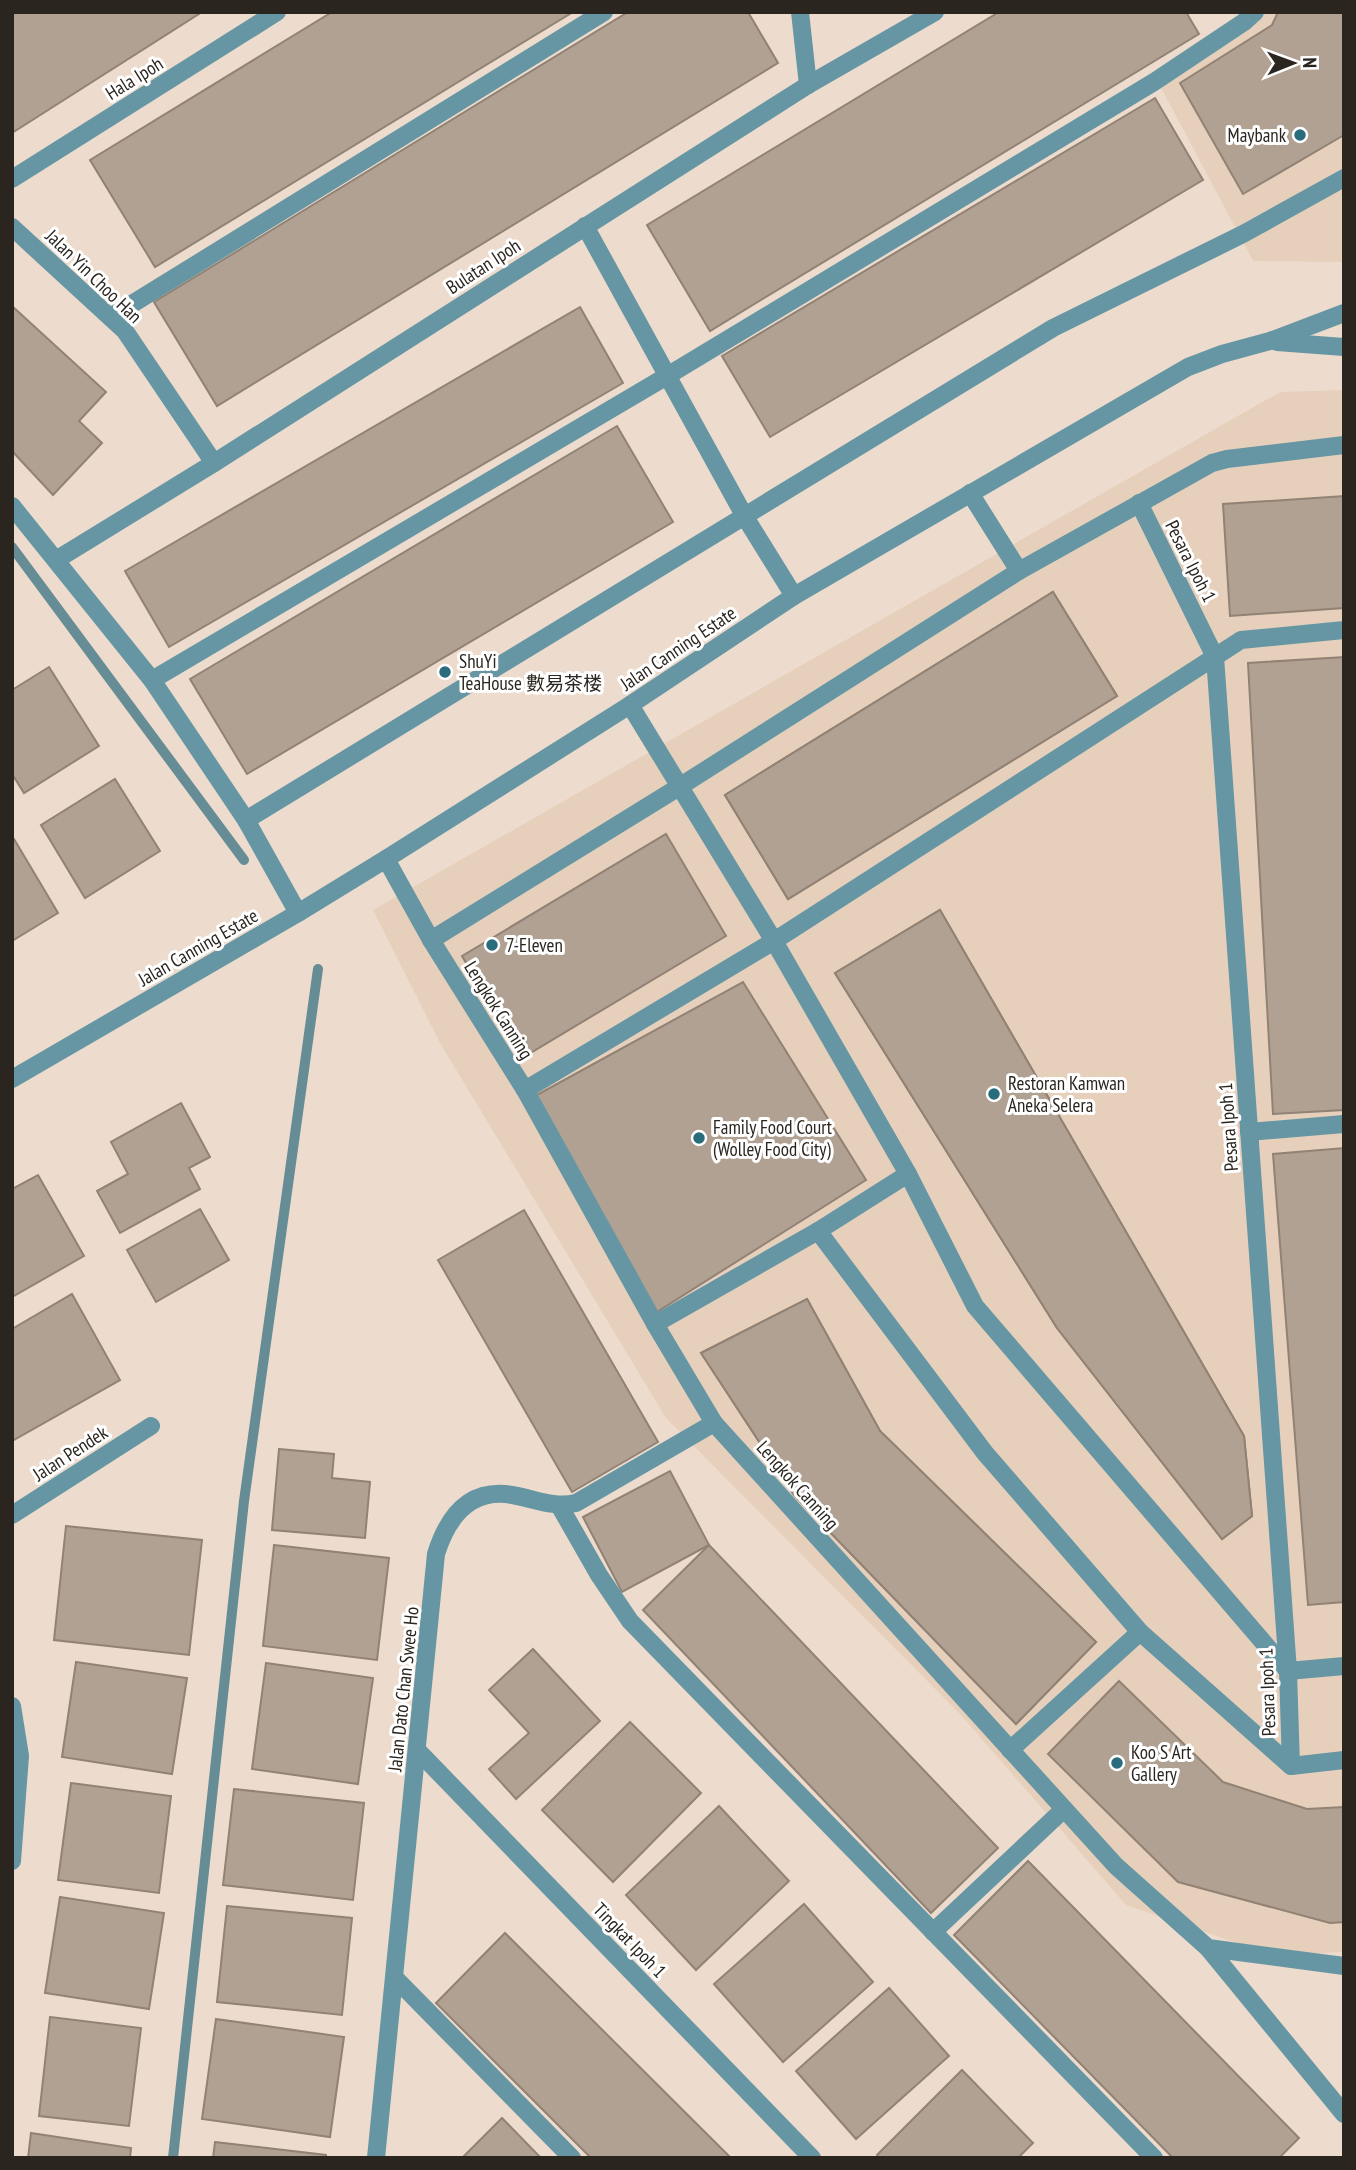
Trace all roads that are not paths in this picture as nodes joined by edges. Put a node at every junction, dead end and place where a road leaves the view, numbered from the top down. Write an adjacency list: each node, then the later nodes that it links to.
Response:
1 (277, 12): 8 (street, Hala Ipoh)
2 (604, 12): 12 (street)
3 (800, 12): 6 (street)
4 (935, 12): 6 (street, Bulatan Ipoh)
5 (1255, 12): 15 (street)
6 (808, 85): 9 (street, Bulatan Ipoh)
7 (1344, 178): 21 (street)
8 (12, 179)
9 (585, 226): 15 (street); 17 (street, Bulatan Ipoh)
10 (12, 227): 12 (street, Jalan Yin Choo Han)
11 (1344, 313): 13 (street, Jalan Canning Estate)
12 (110, 317): 17 (street, Jalan Yin Choo Han)
13 (1270, 341): 14 (street, Jalan Canning Estate); 18 (street, Jalan Canning Estate)
14 (1344, 347)
15 (667, 376): 21 (street); 27 (street)
16 (1344, 445): 19 (street)
17 (214, 463): 22 (street, Bulatan Ipoh)
18 (971, 493): 23 (street); 24 (street, Jalan Canning Estate)
19 (1139, 503): 23 (street); 26 (street, Pesara Ipoh 1)
20 (12, 506): 22 (street)
21 (745, 517): 24 (street); 30 (street)
22 (56, 560): 27 (street)
23 (1019, 571): 29 (street)
24 (794, 596): 28 (street, Jalan Canning Estate)
25 (1344, 630): 26 (street)
26 (1215, 657): 34 (street); 38 (street, Pesara Ipoh 1)
27 (152, 680): 30 (street)
28 (630, 705): 29 (street); 31 (street, Jalan Canning Estate)
29 (679, 787): 33 (street); 34 (street)
30 (246, 820): 32 (street)
31 (386, 859): 32 (street, Jalan Canning Estate); 33 (street, Lengkok Canning)
32 (298, 913): 35 (street, Jalan Canning Estate)
33 (431, 940): 36 (street, Lengkok Canning)
34 (774, 941): 36 (street); 39 (street)
35 (12, 1079)
36 (525, 1090): 41 (street, Lengkok Canning)
37 (1344, 1124): 38 (street)
38 (1249, 1132): 48 (street, Pesara Ipoh 1)
39 (908, 1174): 40 (street); 48 (street)
40 (818, 1231): 41 (street); 46 (street)
41 (654, 1324): 42 (street, Lengkok Canning)
42 (713, 1423): 44 (street, Jalan Dato Chan Swee Ho); 50 (street, Lengkok Canning)
43 (151, 1426): 45 (street, Jalan Pendek)
44 (559, 1505): 51 (street, Jalan Dato Chan Swee Ho); 56 (street)
45 (12, 1516)
46 (1140, 1632): 50 (street); 53 (street)
47 (1344, 1666): 48 (street)
48 (1288, 1671): 53 (street, Pesara Ipoh 1)
49 (12, 1706): 55 (street)
50 (1010, 1750): 54 (street, Lengkok Canning)
51 (418, 1751): 59 (street, Jalan Dato Chan Swee Ho); 63 (street, Tingkat Ipoh 1)
52 (1344, 1760): 53 (street)
53 (1291, 1766)
54 (1063, 1810): 56 (street); 57 (street, Lengkok Canning)
55 (12, 1861)
56 (933, 1932): 64 (street)
57 (1208, 1948): 58 (street); 60 (street, Lengkok Canning)
58 (1344, 1966)
59 (395, 1978): 61 (street, Jalan Dato Chan Swee Ho); 62 (street)
60 (1344, 2113)
61 (376, 2158)
62 (572, 2158)
63 (812, 2158)
64 (1154, 2158)

